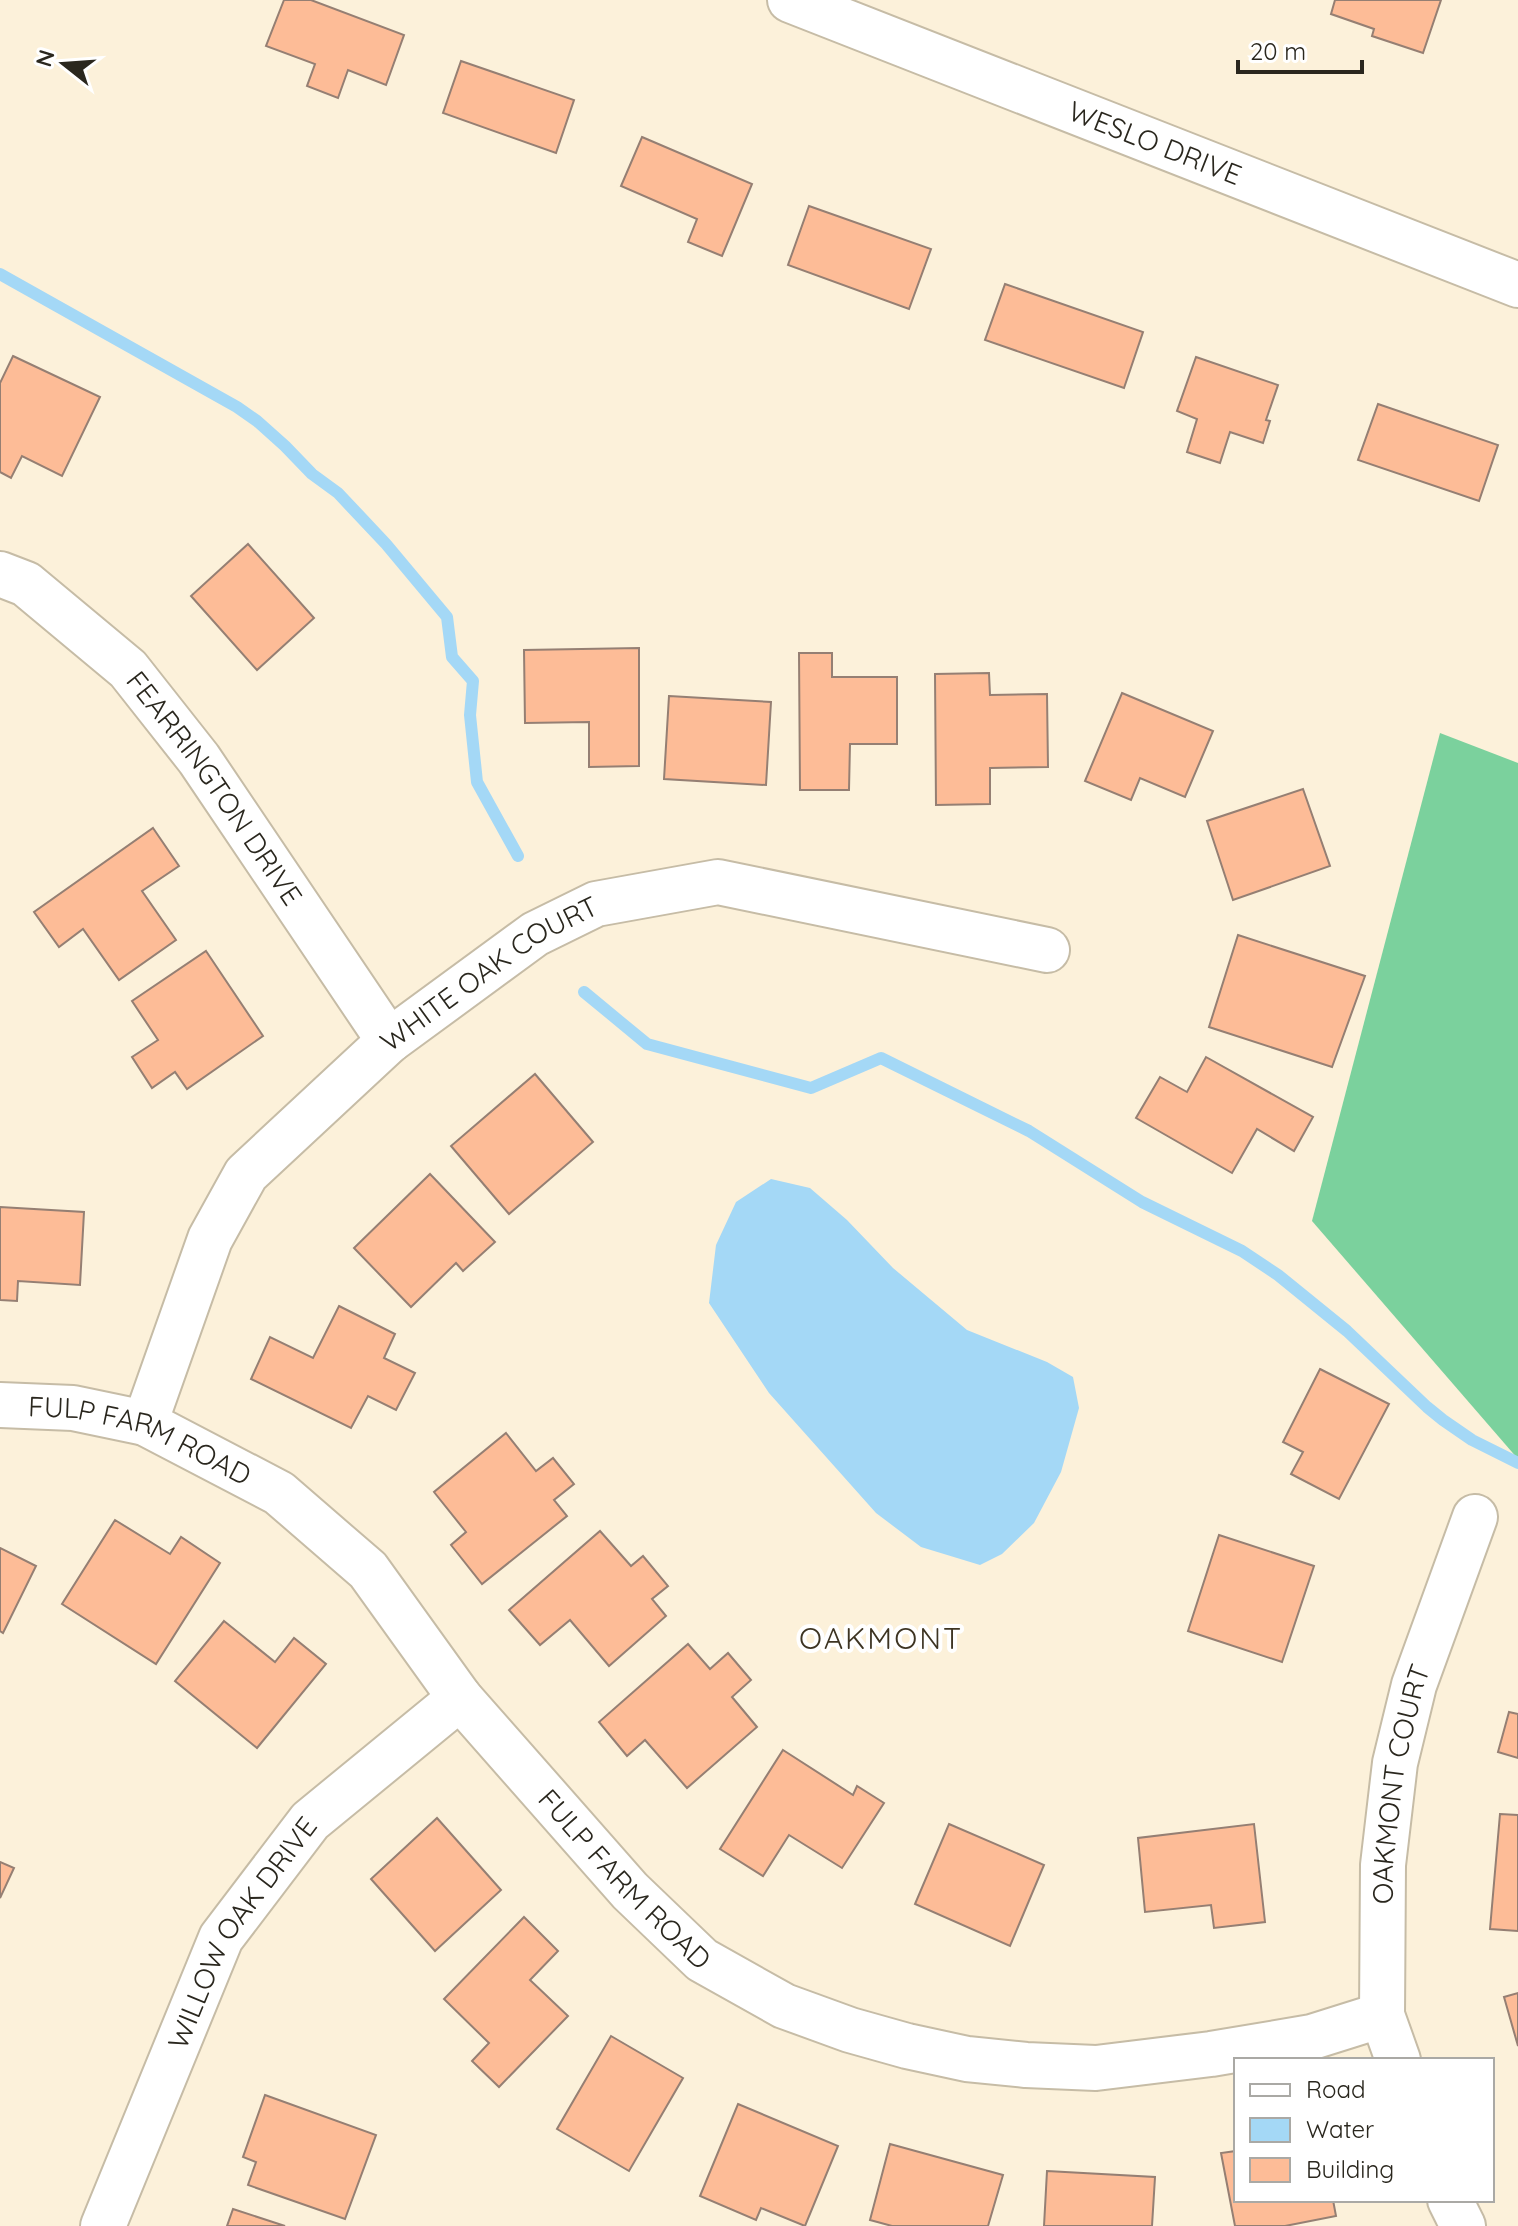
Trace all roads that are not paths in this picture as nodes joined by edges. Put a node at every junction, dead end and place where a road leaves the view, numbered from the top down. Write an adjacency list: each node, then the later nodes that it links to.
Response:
1 (790, 0): 2 (street, WESLO DRIVE)
2 (1518, 285)
3 (0, 574): 5 (street, FEARRINGTON DRIVE)
4 (1047, 950): 5 (street, WHITE OAK COURT)
5 (389, 1041): 7 (street, WHITE OAK COURT)
6 (0, 1405): 7 (street, FULP FARM ROAD)
7 (145, 1423): 9 (street, FULP FARM ROAD)
8 (1475, 1517): 10 (street, OAKMONT COURT)
9 (460, 1698): 10 (street, FULP FARM ROAD); 13 (street, WILLOW OAK DRIVE)
10 (1382, 2015): 11 (street, OAKMONT COURT)
11 (1397, 2058)
12 (1451, 2202): 14 (street)
13 (103, 2226)
14 (1463, 2226)

